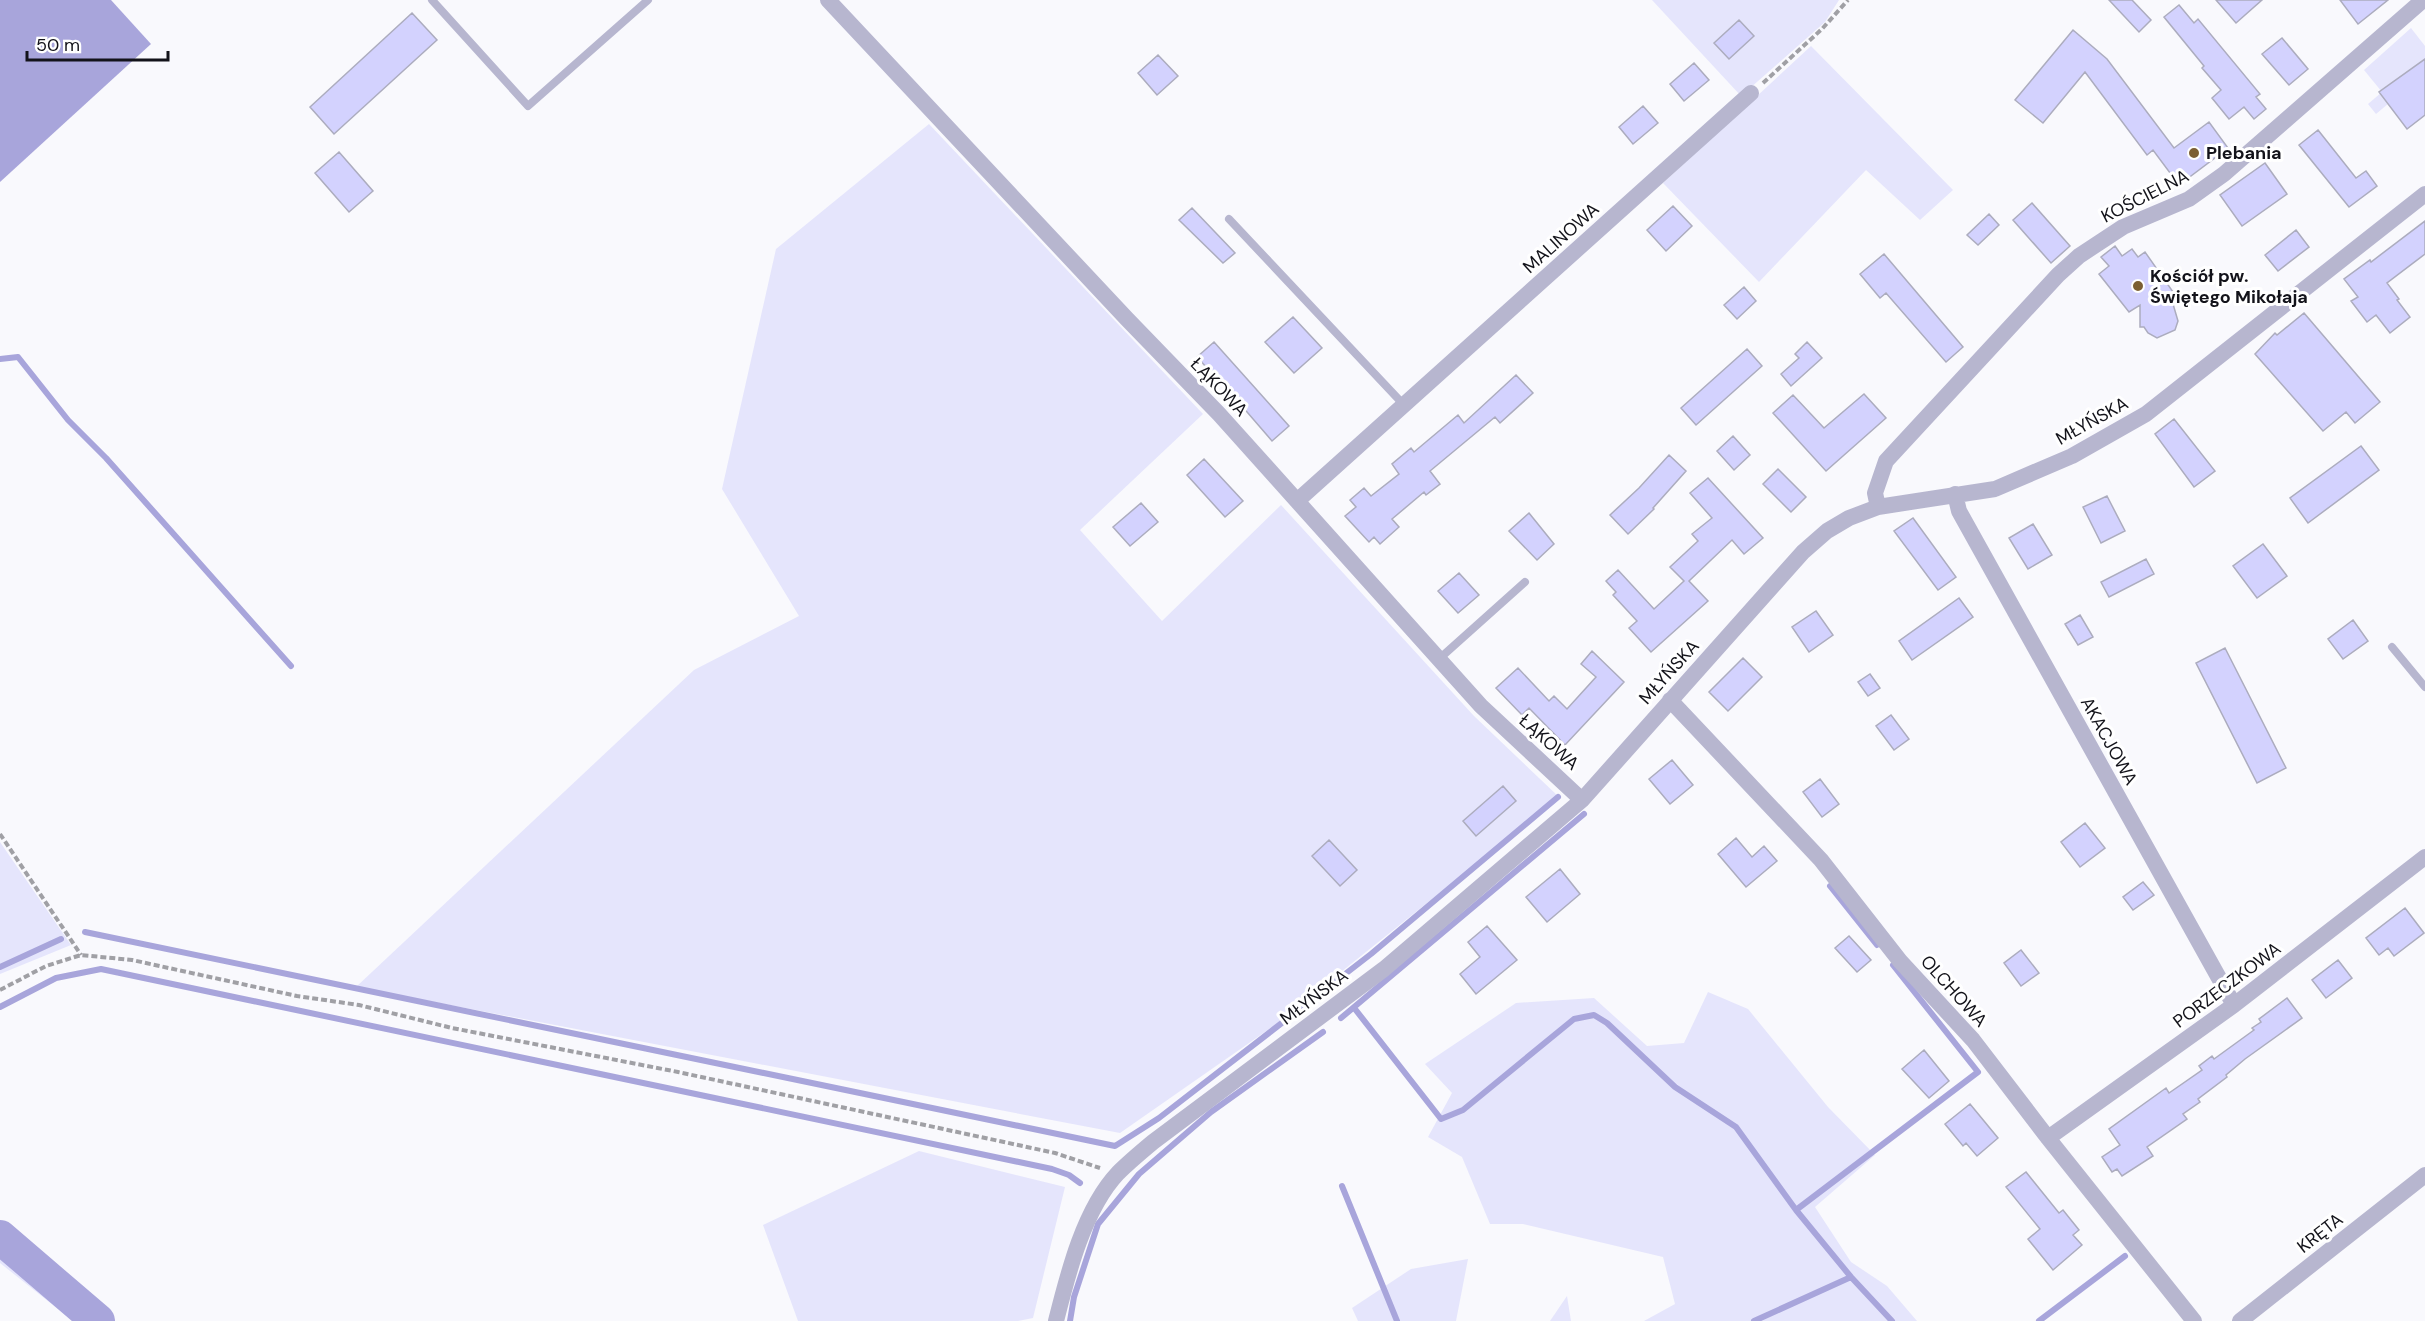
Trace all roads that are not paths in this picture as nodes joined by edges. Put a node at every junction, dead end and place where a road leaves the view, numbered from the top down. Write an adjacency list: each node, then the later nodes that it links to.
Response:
1 (432, 0): 2 (lane)
2 (648, 0)
3 (828, 0): 10 (street, ŁĄKOWA)
4 (2423, 0): 11 (street, KOŚCIELNA)
5 (1751, 93): 8 (street, MALINOWA)
6 (2425, 194): 9 (street, MŁYŃSKA)
7 (1228, 219): 8 (lane)
8 (1404, 405): 10 (street, MALINOWA)
9 (1955, 494): 11 (street, MŁYŃSKA); 19 (street, AKACJOWA)
10 (1297, 501): 14 (street, ŁĄKOWA)
11 (1878, 507): 16 (street, MŁYŃSKA)
12 (1525, 582): 14 (lane)
13 (2392, 647): 15 (lane)
14 (1439, 659): 17 (street, ŁĄKOWA)
15 (2425, 687)
16 (1670, 700): 17 (street, MŁYŃSKA); 20 (street, OLCHOWA)
17 (1582, 800): 22 (street, MŁYŃSKA)
18 (2425, 857): 19 (street, PORZECZKOWA)
19 (2234, 1005): 20 (street, PORZECZKOWA)
20 (2048, 1138): 23 (street, OLCHOWA)
21 (2425, 1175): 24 (street, KRĘTA)
22 (1056, 1321)
23 (2194, 1321)
24 (2240, 1321)

